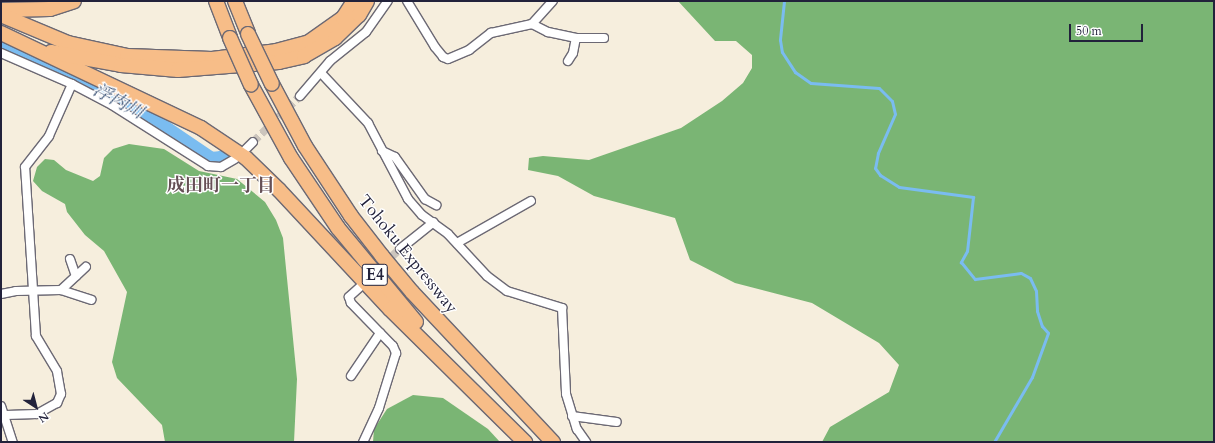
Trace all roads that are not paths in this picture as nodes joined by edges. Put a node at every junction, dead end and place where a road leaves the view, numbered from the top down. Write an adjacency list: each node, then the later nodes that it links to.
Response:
1 (74, 1): 10 (highway)
2 (216, 1): 49 (highway, Tohoku Expressway / E4, bridge)
3 (235, 1): 14 (highway, Tohoku Expressway / E4)
4 (245, 1): 14 (highway)
5 (354, 1): 11 (highway)
6 (367, 1): 17 (highway)
7 (388, 1): 20 (street)
8 (407, 1): 12 (street)
9 (553, 1): 12 (street)
10 (1, 10)
11 (1, 15)
12 (532, 24): 15 (street)
13 (1, 33): 17 (highway)
14 (252, 34): 50 (highway, Tohoku Expressway / E4, bridge)
15 (576, 38): 16 (street); 19 (street)
16 (604, 38)
17 (43, 52): 48 (highway)
18 (1, 53): 21 (street)
19 (568, 61)
20 (321, 73): 22 (street); 25 (street)
21 (72, 84): 26 (street); 36 (street)
22 (300, 96)
23 (253, 142): 24 (street)
24 (244, 150)
25 (382, 151): 28 (street); 29 (street)
26 (235, 159)
27 (531, 201): 30 (street)
28 (436, 205)
29 (434, 222): 30 (street); 31 (street)
30 (457, 243): 44 (street)
31 (400, 249)
32 (70, 259): 34 (street)
33 (86, 267): 34 (street)
34 (76, 276): 37 (street)
35 (360, 287): 40 (street)
36 (33, 290): 37 (street); 38 (street); 43 (street)
37 (62, 290): 39 (street)
38 (1, 294)
39 (91, 300)
40 (380, 333): 41 (street); 47 (street)
41 (351, 376)
42 (1, 406): 43 (street)
43 (6, 416): 46 (street)
44 (572, 416): 45 (street); 51 (street)
45 (617, 422)
46 (14, 442)
47 (363, 442)
48 (524, 442)
49 (528, 442)
50 (553, 442)
51 (586, 442)

